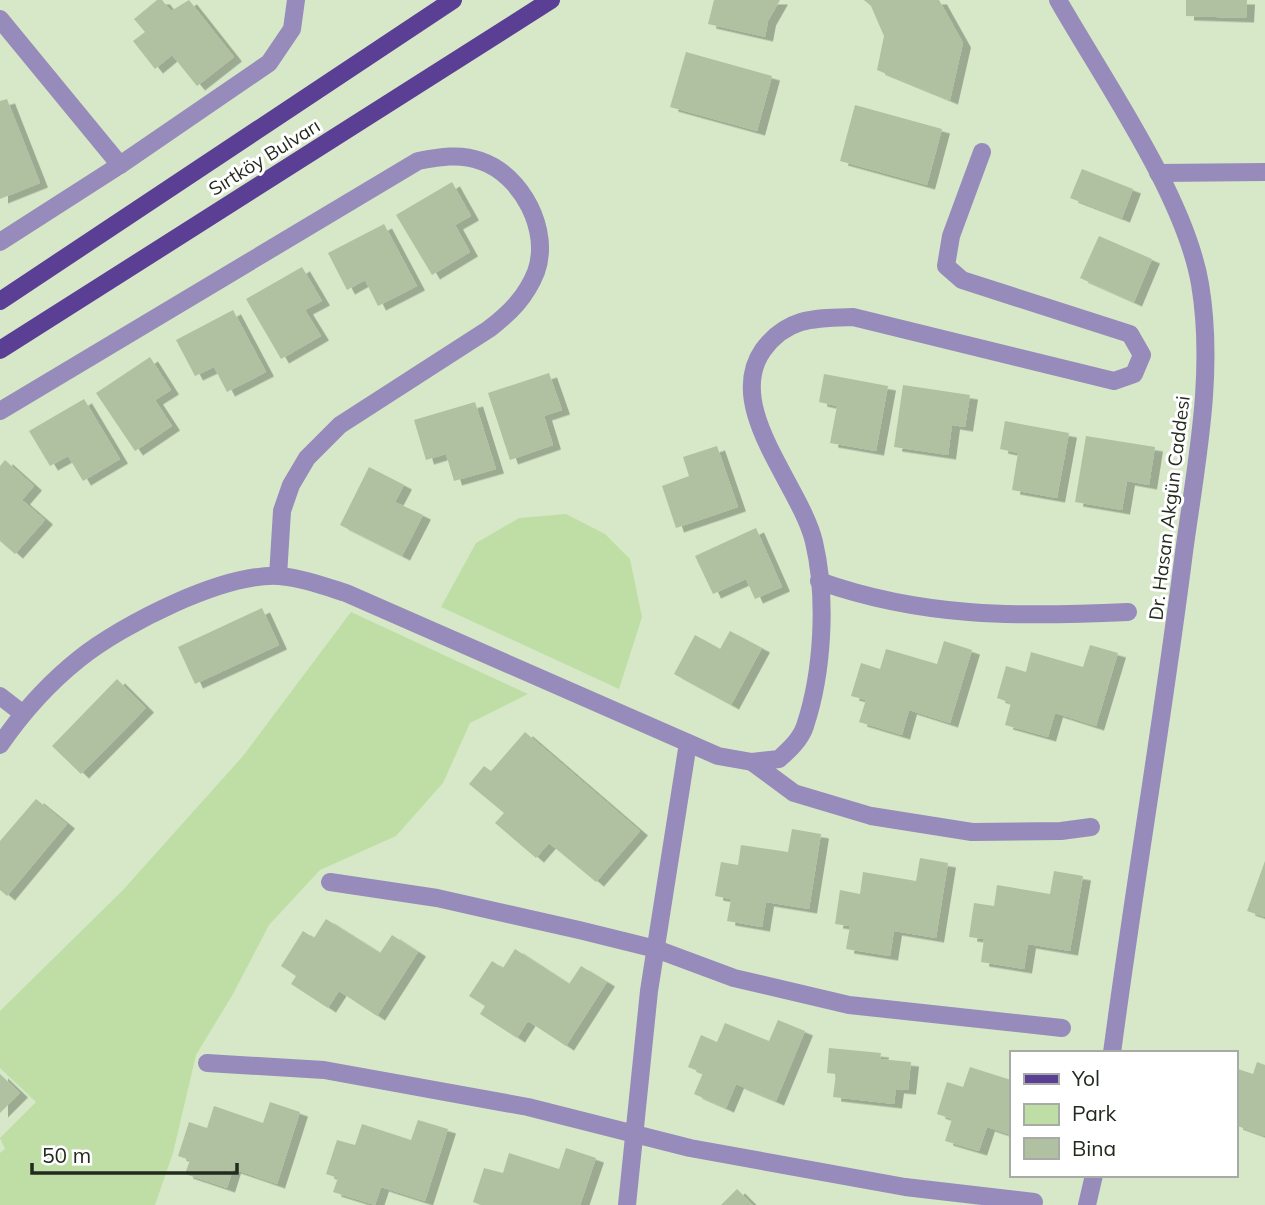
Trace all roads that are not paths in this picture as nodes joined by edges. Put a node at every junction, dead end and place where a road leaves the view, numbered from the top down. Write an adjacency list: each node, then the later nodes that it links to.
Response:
1 (296, 0): 7 (street)
2 (453, 0): 11 (main road, Sırtköy Bulvarı)
3 (551, 0): 12 (main road, Sırtköy Bulvarı)
4 (1058, 0): 9 (street, Dr. Hasan Akgün Caddesi)
5 (0, 19): 7 (street)
6 (982, 152): 15 (street)
7 (120, 165): 10 (street)
8 (1265, 172): 9 (street)
9 (1158, 173): 26 (street, Dr. Hasan Akgün Caddesi)
10 (0, 242)
11 (0, 301)
12 (0, 350)
13 (0, 411): 14 (street)
14 (278, 576): 18 (street); 19 (street)
15 (819, 580): 16 (street); 21 (street)
16 (1128, 612)
17 (0, 696): 18 (street)
18 (22, 713): 20 (street)
19 (688, 743): 21 (street); 24 (street)
20 (0, 745)
21 (751, 762): 22 (street)
22 (1091, 827)
23 (330, 882): 24 (street)
24 (656, 949): 25 (street); 28 (street)
25 (1062, 1028)
26 (1112, 1051)
27 (207, 1063): 28 (street)
28 (632, 1132): 30 (street); 31 (street)
29 (1094, 1177): 32 (street)
30 (1034, 1202)
31 (627, 1205)
32 (1087, 1205)

